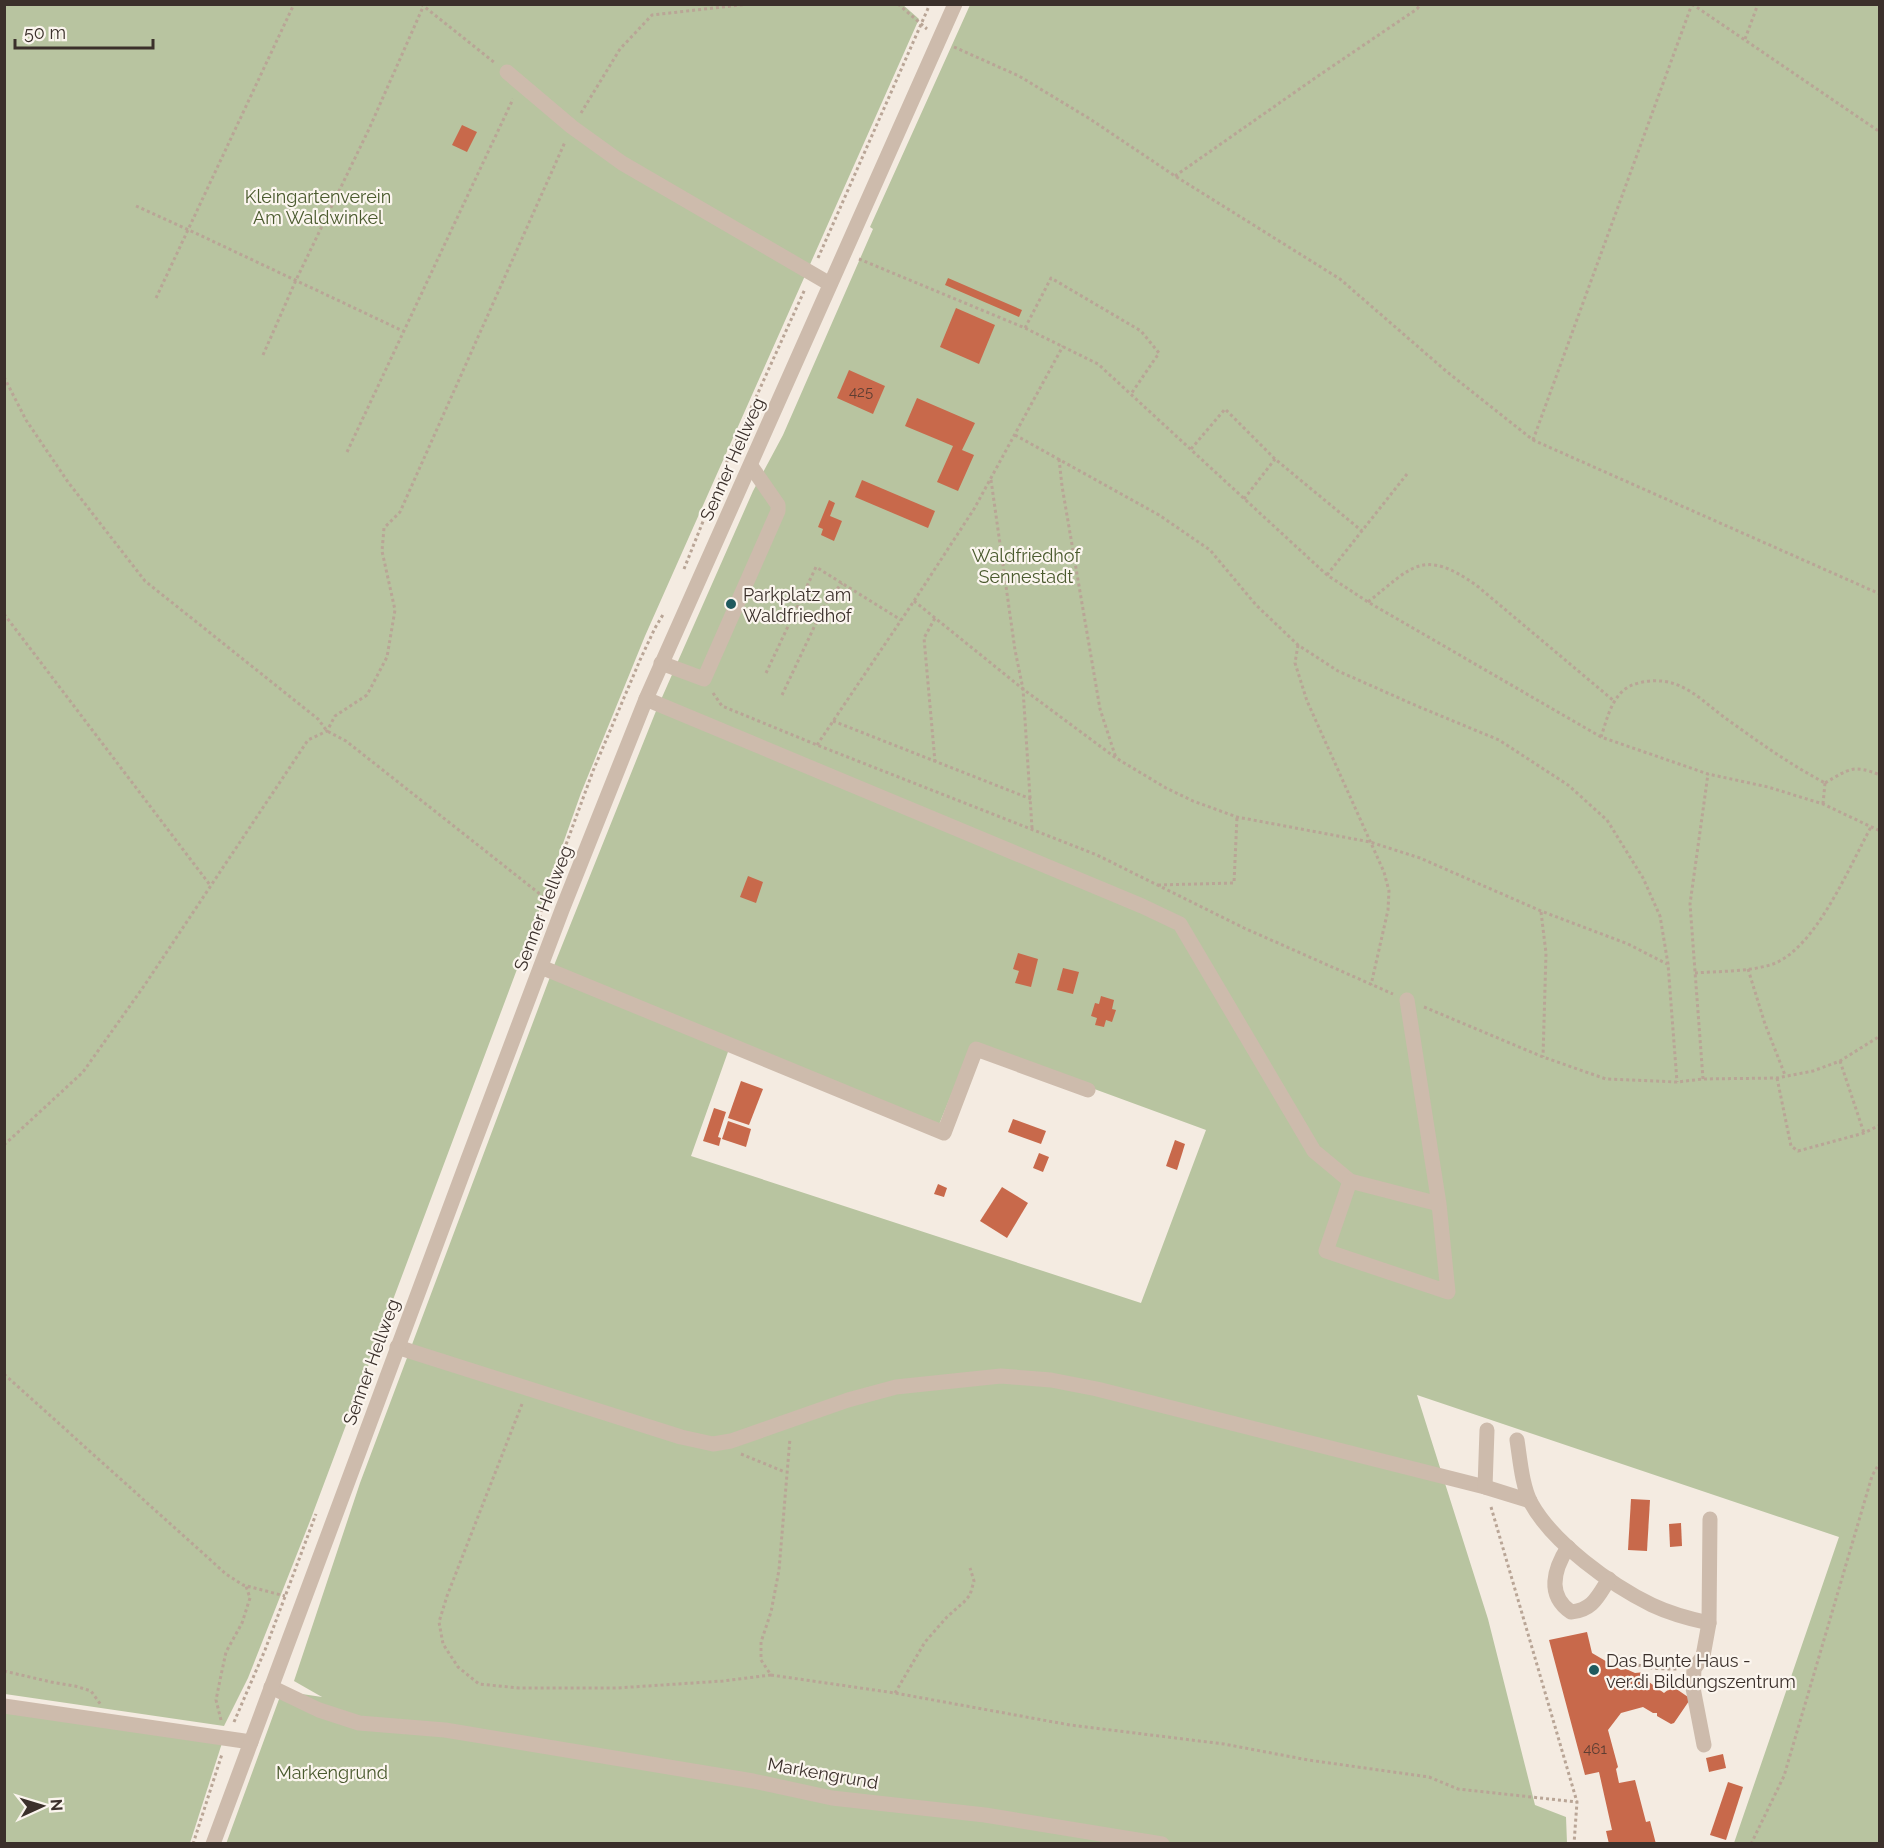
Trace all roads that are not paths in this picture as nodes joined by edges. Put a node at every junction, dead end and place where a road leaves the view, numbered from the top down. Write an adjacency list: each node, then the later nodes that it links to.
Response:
1 (955, 4): 3 (street, Senner Hellweg)
2 (507, 72): 3 (street)
3 (831, 284): 4 (street, Senner Hellweg)
4 (750, 466): 5 (street, Senner Hellweg); 5 (street)
5 (661, 663): 6 (street, Senner Hellweg)
6 (646, 699): 7 (street, Senner Hellweg); 10 (street)
7 (541, 968): 9 (street); 12 (street, Senner Hellweg)
8 (1407, 1000): 11 (street)
9 (1088, 1090)
10 (1350, 1181): 11 (street); 11 (street)
11 (1439, 1204)
12 (397, 1347): 15 (street); 21 (street, Senner Hellweg)
13 (1487, 1430): 15 (street)
14 (1517, 1440): 16 (street)
15 (1485, 1487): 16 (street)
16 (1530, 1502): 18 (street)
17 (1710, 1519): 20 (street)
18 (1568, 1547): 19 (street); 19 (street)
19 (1608, 1579): 20 (street)
20 (1709, 1623): 24 (street)
21 (271, 1687): 23 (street, Senner Hellweg); 26 (street, Markengrund)
22 (4, 1706): 23 (street)
23 (252, 1742): 25 (street, Senner Hellweg)
24 (1704, 1745)
25 (213, 1844)
26 (1161, 1844)

